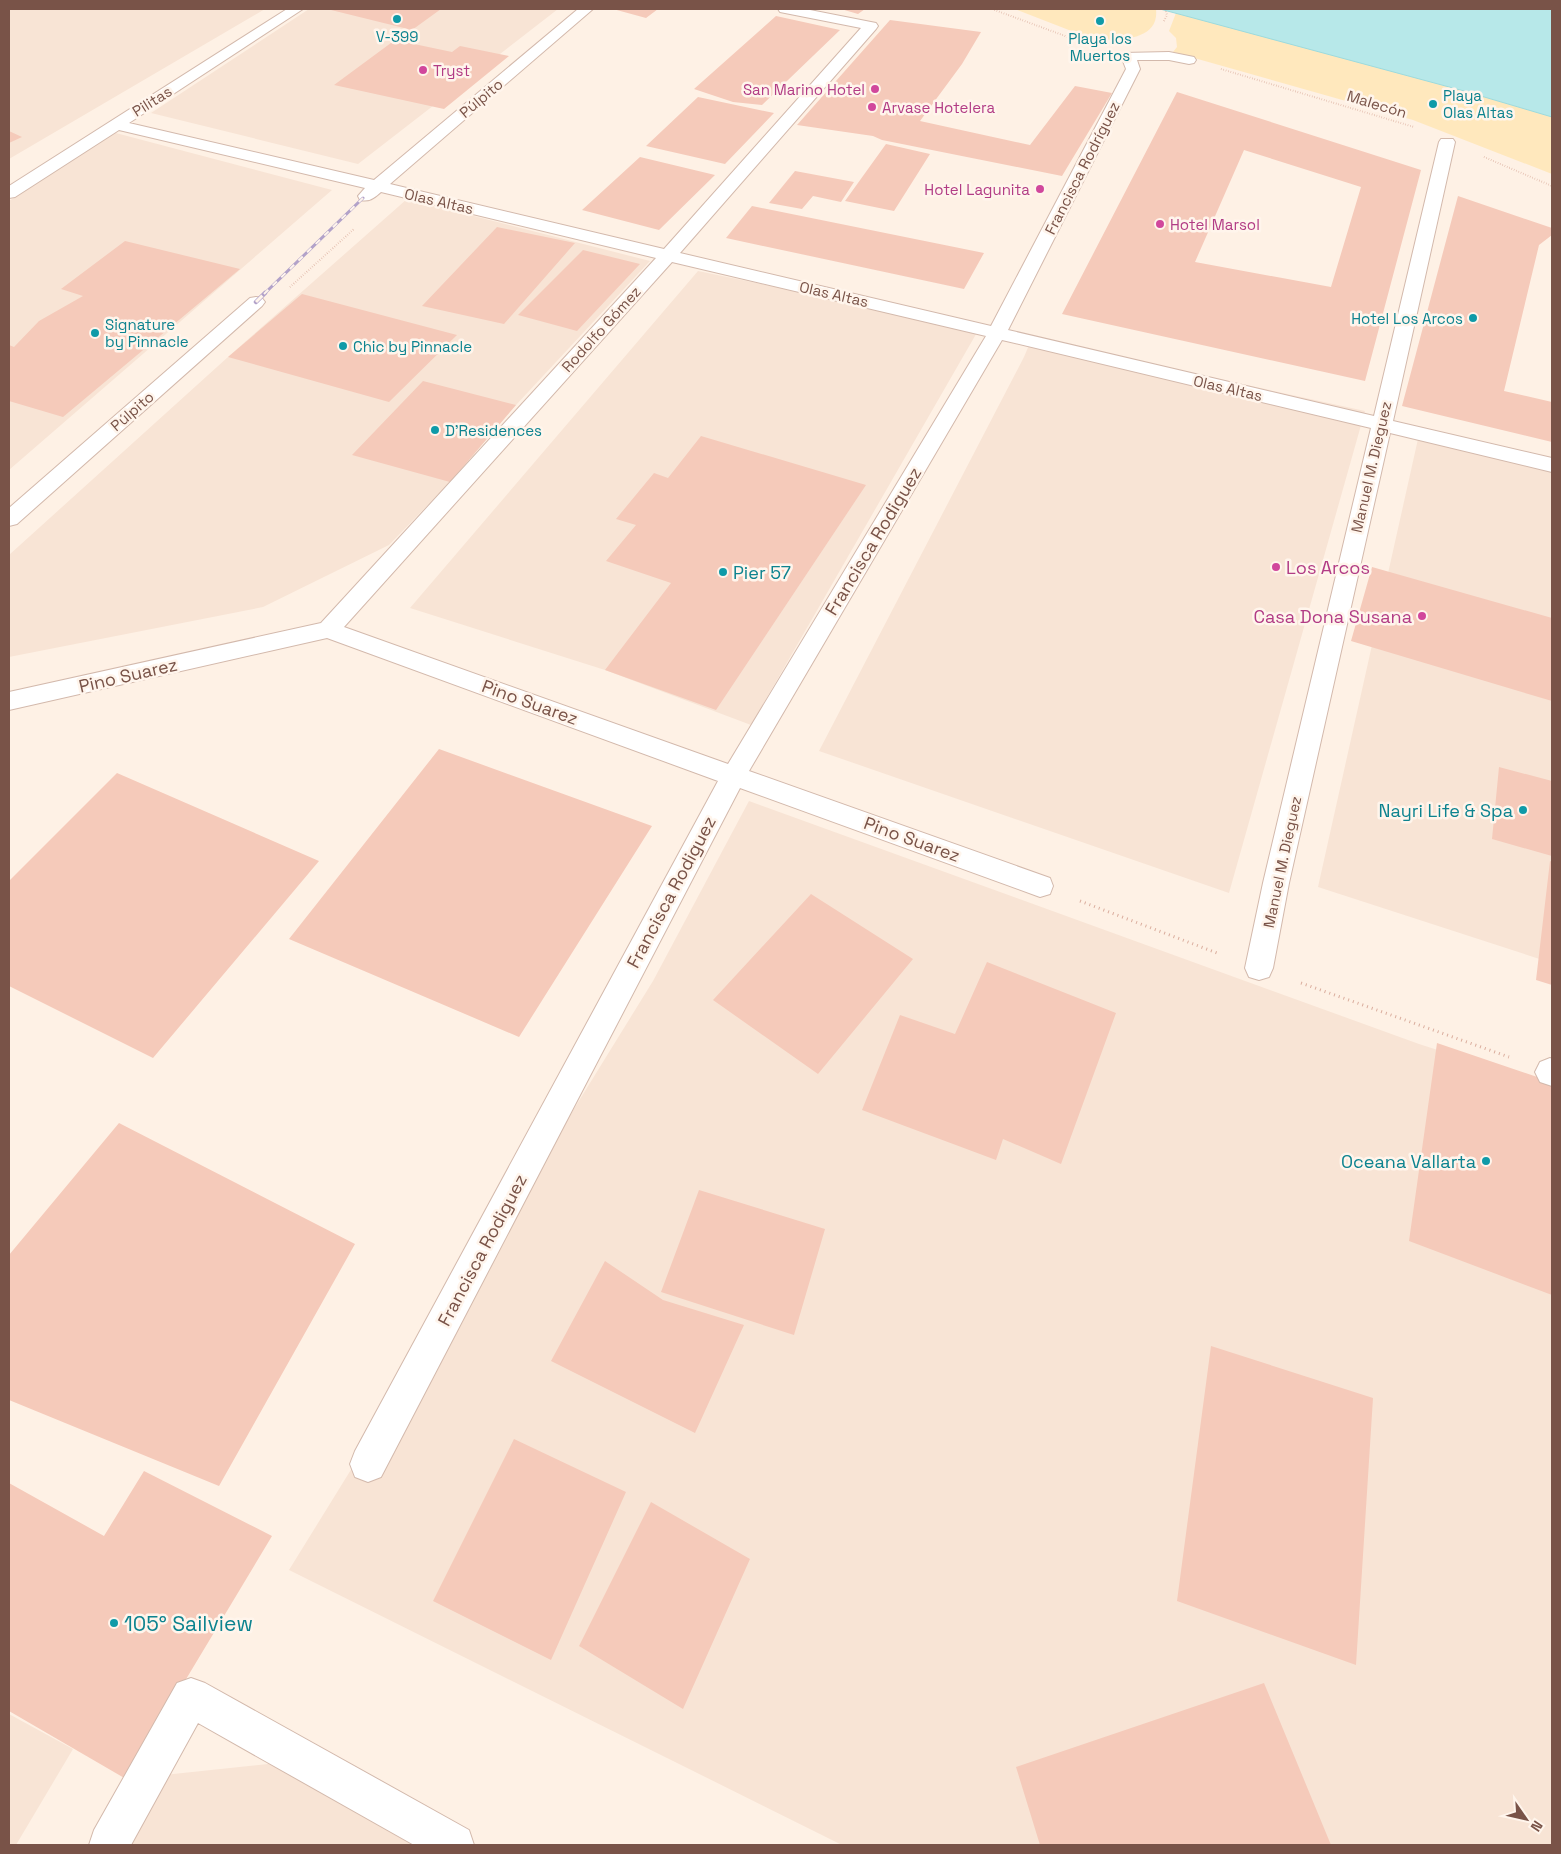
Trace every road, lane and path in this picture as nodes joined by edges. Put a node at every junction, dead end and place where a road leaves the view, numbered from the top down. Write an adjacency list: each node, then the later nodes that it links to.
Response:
1 (296, 9): 7 (street, Pilitas)
2 (586, 9): 9 (street, Púlpito)
3 (785, 9): 13 (street, Rodolfo Gómez)
4 (992, 9): 5 (path)
5 (1128, 56): 6 (street); 15 (street, Francisca Rodríguez)
6 (1189, 60): 8 (path, Malecón)
7 (115, 124): 9 (street, Olas Altas); 11 (street, Pilitas)
8 (1447, 142): 10 (path, Malecón); 16 (street, Manuel M. Dieguez)
9 (377, 186): 12 (street, Púlpito); 13 (street, Olas Altas)
10 (1552, 186)
11 (9, 193)
12 (363, 198): 14 (path)
13 (668, 255): 15 (street, Olas Altas); 19 (street, Rodolfo Gómez)
14 (256, 302): 18 (street, Púlpito)
15 (997, 333): 16 (street, Olas Altas); 21 (street, Francisca Rodiguez)
16 (1381, 424): 17 (street, Olas Altas); 23 (street, Manuel M. Dieguez)
17 (1552, 465)
18 (9, 519)
19 (328, 630): 20 (street, Pino Suarez); 21 (street, Pino Suarez)
20 (9, 702)
21 (734, 775): 22 (street, Pino Suarez); 24 (street, Francisca Rodiguez)
22 (1040, 886)
23 (1259, 968)
24 (368, 1464)
25 (109, 1845): 26 (street)
26 (454, 1845)

